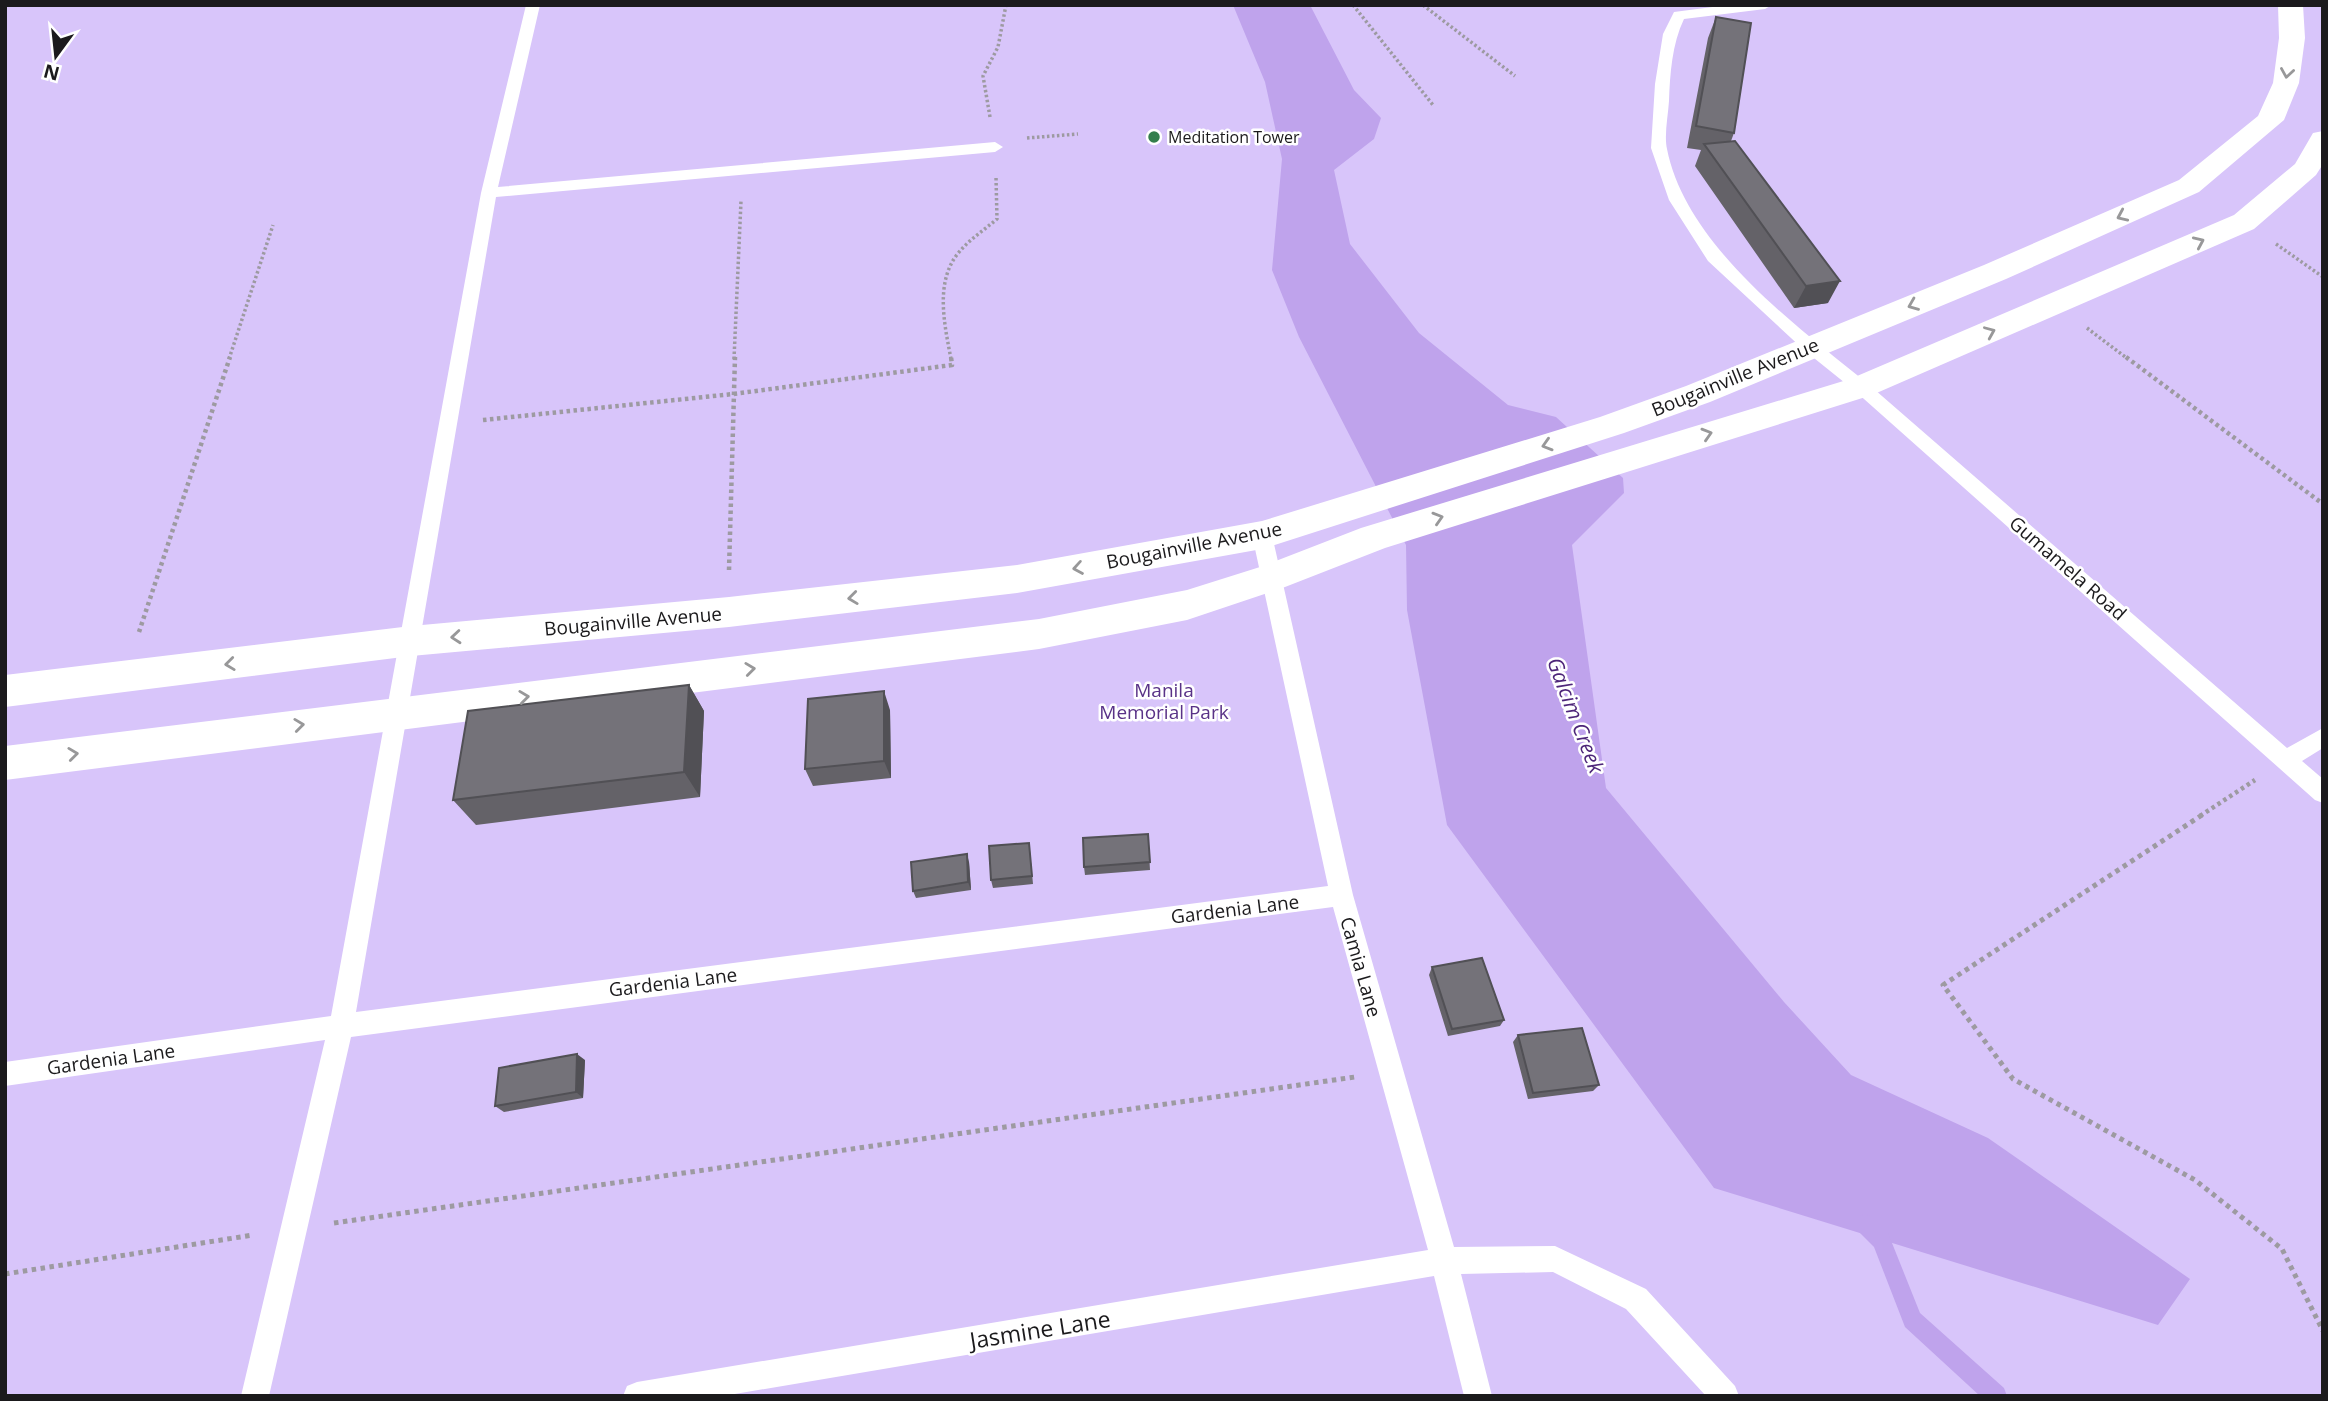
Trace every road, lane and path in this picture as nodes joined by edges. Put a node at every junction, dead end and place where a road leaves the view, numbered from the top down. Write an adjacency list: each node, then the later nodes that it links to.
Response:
1 (533, 5): 14 (lane)
2 (1006, 5): 12 (path)
3 (1353, 5): 9 (path)
4 (1423, 5): 8 (path)
5 (1765, 5): 7 (lane)
6 (2290, 5): 19 (street, Bougainville Avenue, one-way to 19)
7 (1674, 10): 19 (lane, Gumamela Road)
8 (1515, 76)
9 (1433, 105)
10 (1078, 134): 12 (path)
11 (2323, 139): 15 (street, Bougainville Avenue)
12 (994, 143): 13 (lane); 21 (path)
13 (743, 170): 14 (lane); 21 (path)
14 (489, 193): 22 (lane)
15 (2244, 222): 17 (path); 18 (street, Bougainville Avenue, one-way to 15)
16 (273, 225): 28 (path)
17 (2323, 277)
18 (2056, 304): 20 (street, Bougainville Avenue, one-way to 18); 23 (path)
19 (1810, 346): 20 (lane, Gumamela Road); 24 (street, Bougainville Avenue, one-way to 24)
20 (1861, 387): 25 (street, Bougainville Avenue, one-way to 20); 32 (lane, Gumamela Road)
21 (733, 394): 22 (path); 26 (path)
22 (447, 424): 27 (lane)
23 (2323, 504)
24 (1262, 535): 25 (lane, Camia Lane); 26 (street, Bougainville Avenue, one-way to 26)
25 (1272, 577): 30 (street, Bougainville Avenue, one-way to 25); 35 (lane, Camia Lane)
26 (729, 612): 27 (street, Bougainville Avenue, one-way to 27)
27 (411, 641): 28 (street, Bougainville Avenue, one-way to 28); 30 (lane)
28 (125, 677): 29 (street, Bougainville Avenue)
29 (5, 691)
30 (397, 713): 33 (street, Bougainville Avenue, one-way to 30); 36 (lane)
31 (2323, 737): 32 (lane)
32 (2286, 760): 34 (lane, Gumamela Road); 42 (path)
33 (5, 763)
34 (2323, 793)
35 (1340, 895): 36 (lane, Gardenia Lane); 37 (lane, Camia Lane)
36 (341, 1026): 38 (lane, Gardenia Lane); 39 (lane)
37 (1390, 1072): 39 (path); 40 (lane, Camia Lane)
38 (5, 1074)
39 (294, 1228): 41 (path); 43 (lane)
40 (1444, 1261): 44 (lane, Jasmine Lane); 45 (lane, Camia Lane); 46 (lane, Jasmine Lane)
41 (5, 1275)
42 (2323, 1331)
43 (255, 1396)
44 (637, 1396)
45 (1478, 1396)
46 (1725, 1396)

